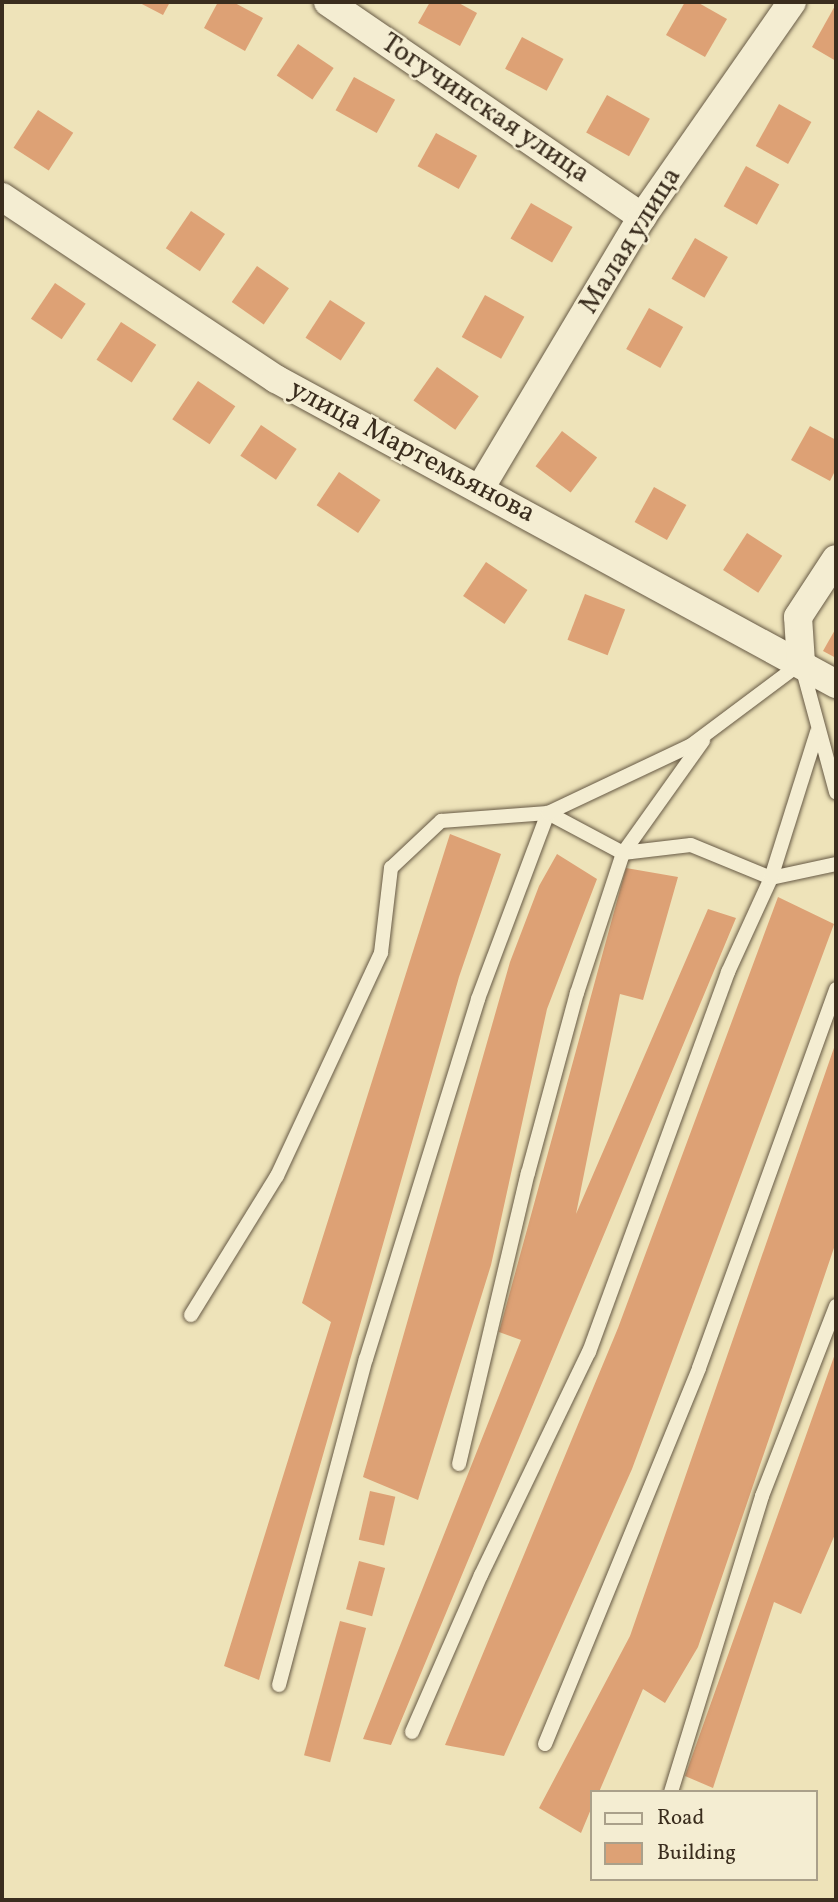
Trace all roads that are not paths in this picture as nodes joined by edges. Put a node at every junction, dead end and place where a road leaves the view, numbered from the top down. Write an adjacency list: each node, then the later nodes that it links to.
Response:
1 (328, 2): 4 (street, Тогучинская улица)
2 (792, 2): 4 (street, Малая улица)
3 (2, 197): 5 (street, улица Мартемьянова)
4 (642, 217): 5 (street, Малая улица)
5 (481, 487): 7 (street, улица Мартемьянова)
6 (836, 559): 7 (street)
7 (801, 663): 8 (street, улица Мартемьянова); 9 (lane); 10 (lane)
8 (836, 684)
9 (710, 731): 12 (lane); 13 (lane)
10 (817, 732): 11 (lane); 15 (lane)
11 (836, 792)
12 (548, 813): 13 (lane); 18 (lane); 20 (lane)
13 (623, 853): 15 (lane); 19 (lane)
14 (836, 863): 15 (lane)
15 (771, 877): 21 (lane)
16 (836, 989): 22 (lane)
17 (836, 1307): 23 (lane)
18 (191, 1315)
19 (459, 1464)
20 (279, 1685)
21 (412, 1732)
22 (545, 1744)
23 (672, 1790)

